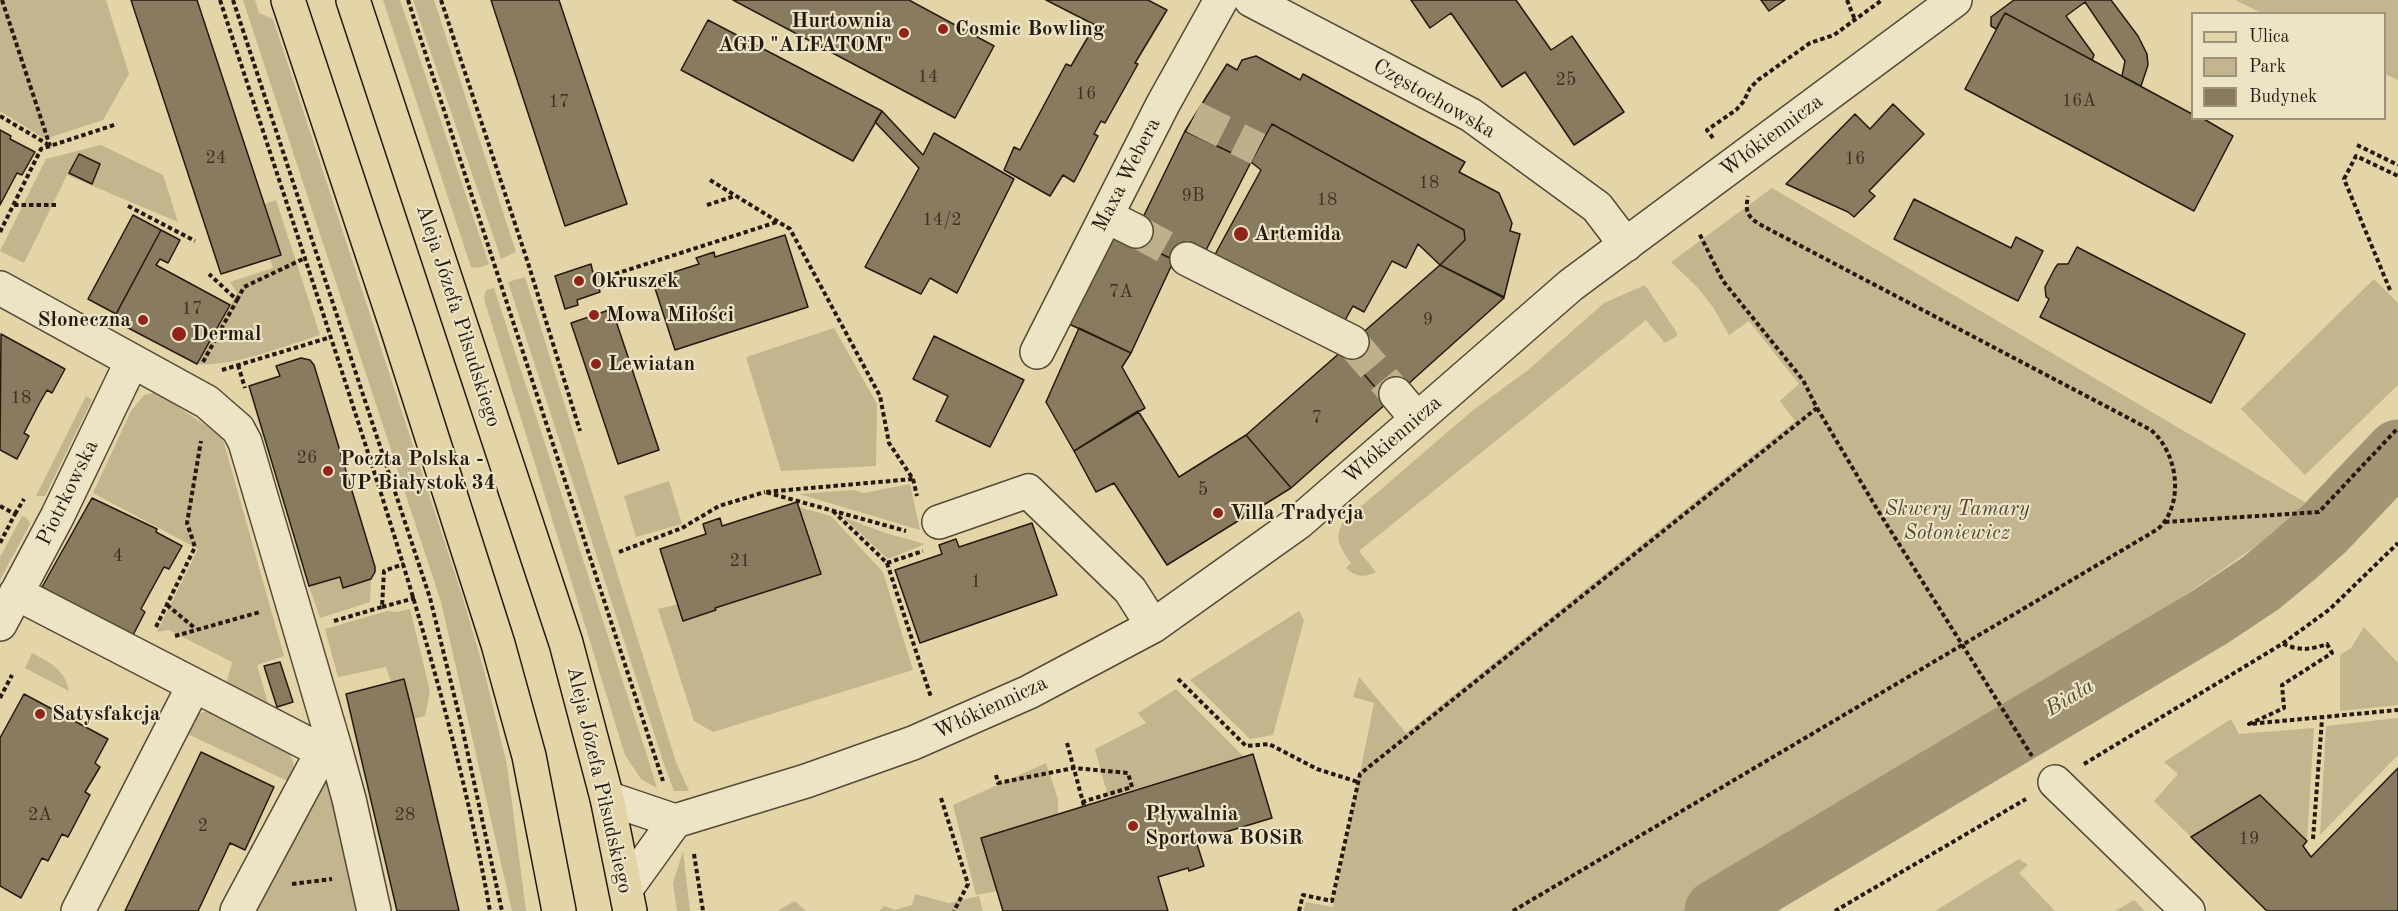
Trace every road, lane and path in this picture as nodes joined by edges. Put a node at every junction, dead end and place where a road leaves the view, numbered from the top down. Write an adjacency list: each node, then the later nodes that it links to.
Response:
1 (2, 0): 18 (path)
2 (220, 0): 35 (path)
3 (233, 0): 101 (path)
4 (288, 0): 102 (main road)
5 (353, 0): 91 (main road, Aleja Józefa Piłsudskiego)
6 (408, 0): 93 (path)
7 (441, 0): 53 (path)
8 (1221, 0): 28 (street, Maxa Webera)
9 (1251, 0): 34 (street, Częstochowska)
10 (1847, 0): 13 (path)
11 (1882, 0): 13 (path)
12 (1955, 0): 34 (street, Włókiennicza)
13 (1855, 20): 16 (path)
14 (0, 116): 18 (path)
15 (117, 124): 18 (path)
16 (1707, 130)
17 (2356, 145): 19 (path)
18 (50, 146): 25 (path)
19 (2398, 165)
20 (2398, 176): 40 (path)
21 (710, 180): 23 (path)
22 (1750, 189): 59 (path)
23 (735, 195): 26 (path); 29 (path)
24 (57, 204): 25 (path)
25 (14, 205): 32 (path)
26 (707, 205)
27 (128, 206): 33 (path)
28 (1106, 216): 31 (street); 44 (street, Maxa Webera)
29 (778, 222): 38 (path); 55 (path)
30 (1697, 229): 49 (path)
31 (1136, 231)
32 (0, 232)
33 (195, 241)
34 (1626, 245): 50 (street, Włókiennicza)
35 (305, 258): 41 (path); 42 (path)
36 (1187, 259): 43 (street)
37 (209, 274): 41 (path)
38 (615, 274)
39 (0, 288): 45 (street)
40 (2391, 290)
41 (237, 300): 46 (path)
42 (331, 338): 47 (path); 65 (path)
43 (1352, 342)
44 (1037, 352)
45 (132, 361): 66 (street, Piotrkowska); 74 (street)
46 (200, 368)
47 (214, 371)
48 (1396, 394): 50 (street)
49 (1817, 408): 76 (path); 90 (path)
50 (1418, 419): 72 (street, Włókiennicza)
51 (2398, 428): 59 (path)
52 (202, 430): 68 (path)
53 (579, 431)
54 (28, 492): 58 (path)
55 (765, 492): 57 (path); 63 (path)
56 (0, 506): 58 (path)
57 (833, 511): 60 (path); 64 (path)
58 (15, 514): 61 (path)
59 (2165, 522): 76 (path)
60 (932, 530): 64 (path); 72 (street)
61 (0, 543)
62 (2398, 543): 75 (path)
63 (619, 552)
64 (887, 563): 82 (path)
65 (404, 564): 67 (path); 69 (path)
66 (16, 593): 71 (street, Piotrkowska); 77 (street)
67 (415, 598): 69 (path); 100 (path)
68 (167, 605): 73 (path); 77 (path)
69 (382, 607): 74 (path)
70 (235, 619): 73 (path)
71 (0, 624)
72 (1153, 626): 93 (street, Włókiennicza)
73 (197, 630): 77 (path)
74 (301, 631): 86 (street)
75 (2282, 644): 84 (path); 88 (path)
76 (1961, 645): 88 (path); 106 (path)
77 (136, 646): 80 (street)
78 (12, 675): 81 (path)
79 (1178, 680): 90 (path)
80 (194, 685): 86 (street); 98 (street)
81 (0, 698)
82 (933, 704)
83 (2398, 710): 84 (path)
84 (2322, 719): 94 (path)
85 (1067, 743): 87 (path)
86 (335, 748): 95 (street); 96 (street)
87 (1074, 768): 87 (path); 89 (path)
88 (2044, 770): 107 (path); 108 (street)
89 (996, 775)
90 (1358, 782): 105 (path)
91 (608, 798): 93 (street); 97 (main road, Aleja Józefa Piłsudskiego)
92 (941, 798): 104 (path)
93 (677, 821): 97 (street); 103 (path)
94 (2313, 839)
95 (366, 875): 96 (path); 99 (street)
96 (243, 900)
97 (628, 900)
98 (78, 911)
99 (374, 911)
100 (490, 911)
101 (502, 911)
102 (560, 911)
103 (702, 911)
104 (954, 911)
105 (1299, 911)
106 (1514, 911)
107 (1835, 911)
108 (2188, 911)

